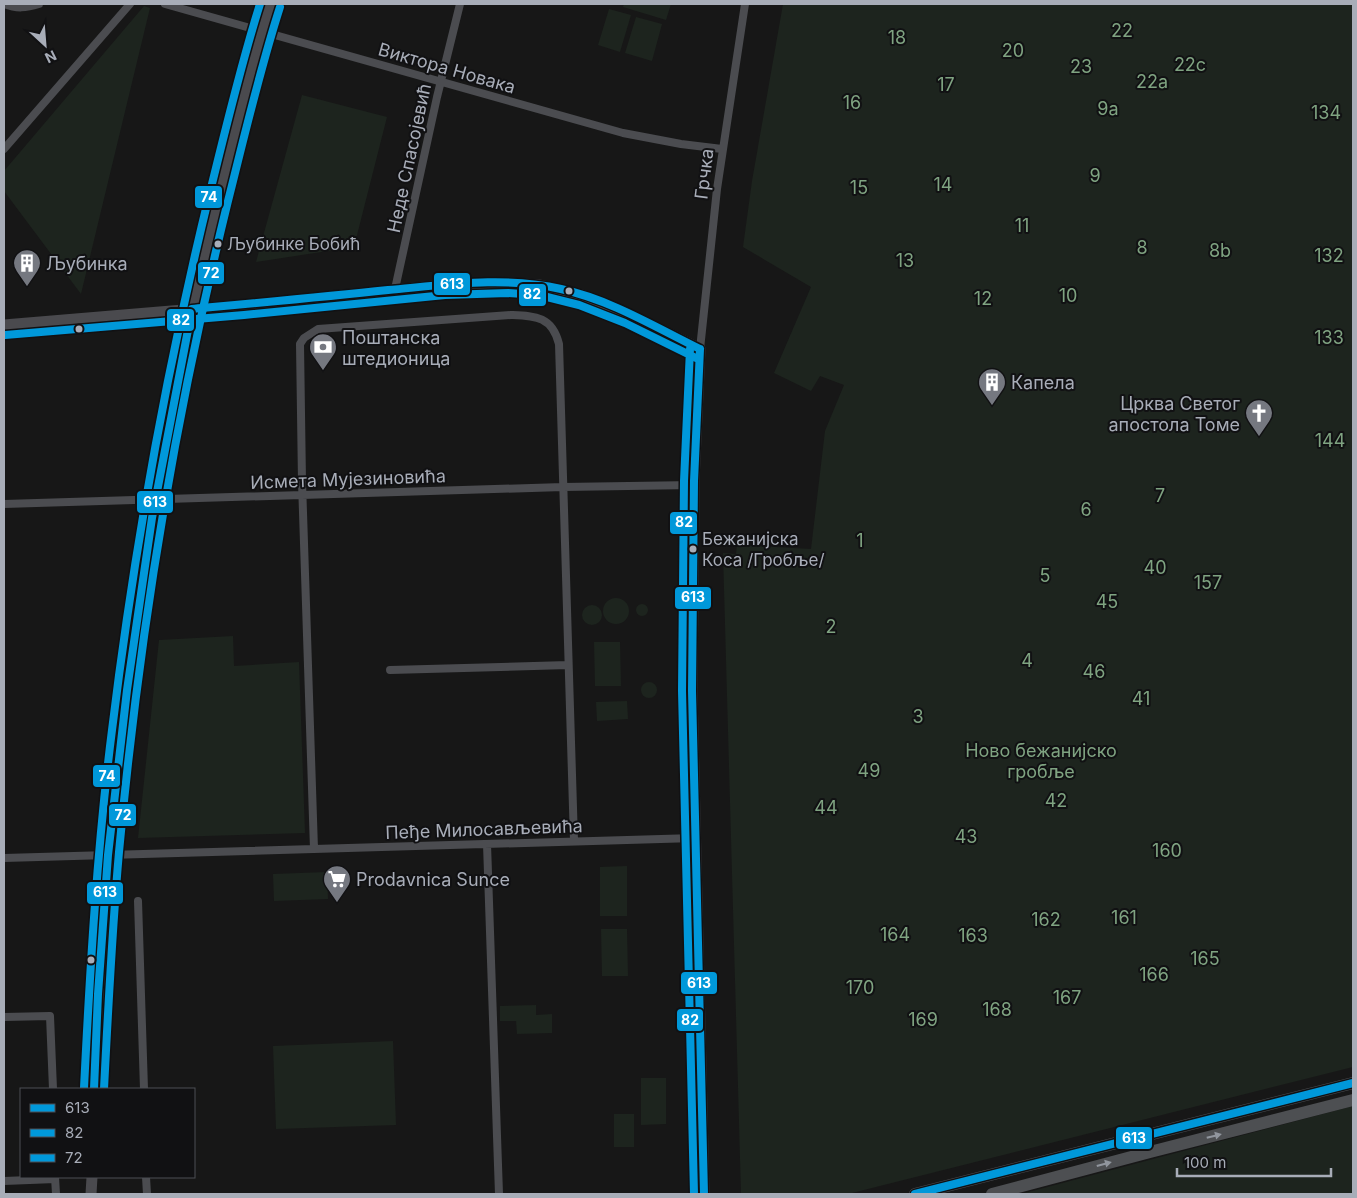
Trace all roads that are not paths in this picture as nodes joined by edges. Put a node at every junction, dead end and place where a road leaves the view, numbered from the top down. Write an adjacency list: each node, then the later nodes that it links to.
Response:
1 (4, 4): 2 (street)
2 (39, 4)
3 (130, 4): 10 (street)
4 (165, 4): 8 (street, Виктора Новака)
5 (270, 4): 8 (main road)
6 (460, 4): 9 (street, Неде Спасојевић)
7 (745, 4): 11 (street, Грчка)
8 (262, 31): 9 (street, Виктора Новака); 13 (main road)
9 (441, 82): 11 (street, Виктора Новака); 12 (street, Неде Спасојевић)
10 (4, 149)
11 (722, 149): 15 (street, Грчка)
12 (395, 289): 13 (main road); 15 (main road)
13 (192, 309): 14 (main road); 19 (main road)
14 (4, 325)
15 (700, 349): 16 (main road)
16 (694, 485): 17 (street, Исмета Мујезиновића); 23 (main road)
17 (563, 486): 18 (street, Исмета Мујезиновића); 18 (street); 21 (street)
18 (303, 495): 19 (street, Исмета Мујезиновића); 26 (street)
19 (156, 499): 20 (street, Исмета Мујезиновића); 27 (main road)
20 (4, 504)
21 (568, 665): 22 (street); 24 (street)
22 (390, 670)
23 (695, 838): 24 (street, Пеђе Милосављевића); 46 (main road)
24 (574, 841): 25 (street, Пеђе Милосављевића)
25 (487, 844): 26 (street, Пеђе Милосављевића); 45 (street)
26 (314, 849): 27 (street, Пеђе Милосављевића)
27 (108, 855): 28 (street, Пеђе Милосављевића); 33 (main road)
28 (4, 858)
29 (138, 901): 34 (street)
30 (4, 1018): 32 (street)
31 (1353, 1083): 36 (main road)
32 (53, 1088)
33 (94, 1088)
34 (144, 1088)
35 (1353, 1100): 37 (main road, one-way to 35)
36 (1146, 1136): 37 (main road); 47 (main road)
37 (1150, 1152): 48 (main road, one-way to 37)
38 (55, 1178): 41 (street); 42 (street)
39 (92, 1178): 43 (main road)
40 (146, 1178): 44 (street)
41 (4, 1181)
42 (56, 1194)
43 (91, 1194)
44 (147, 1194)
45 (499, 1194)
46 (704, 1194)
47 (915, 1194)
48 (992, 1194)

